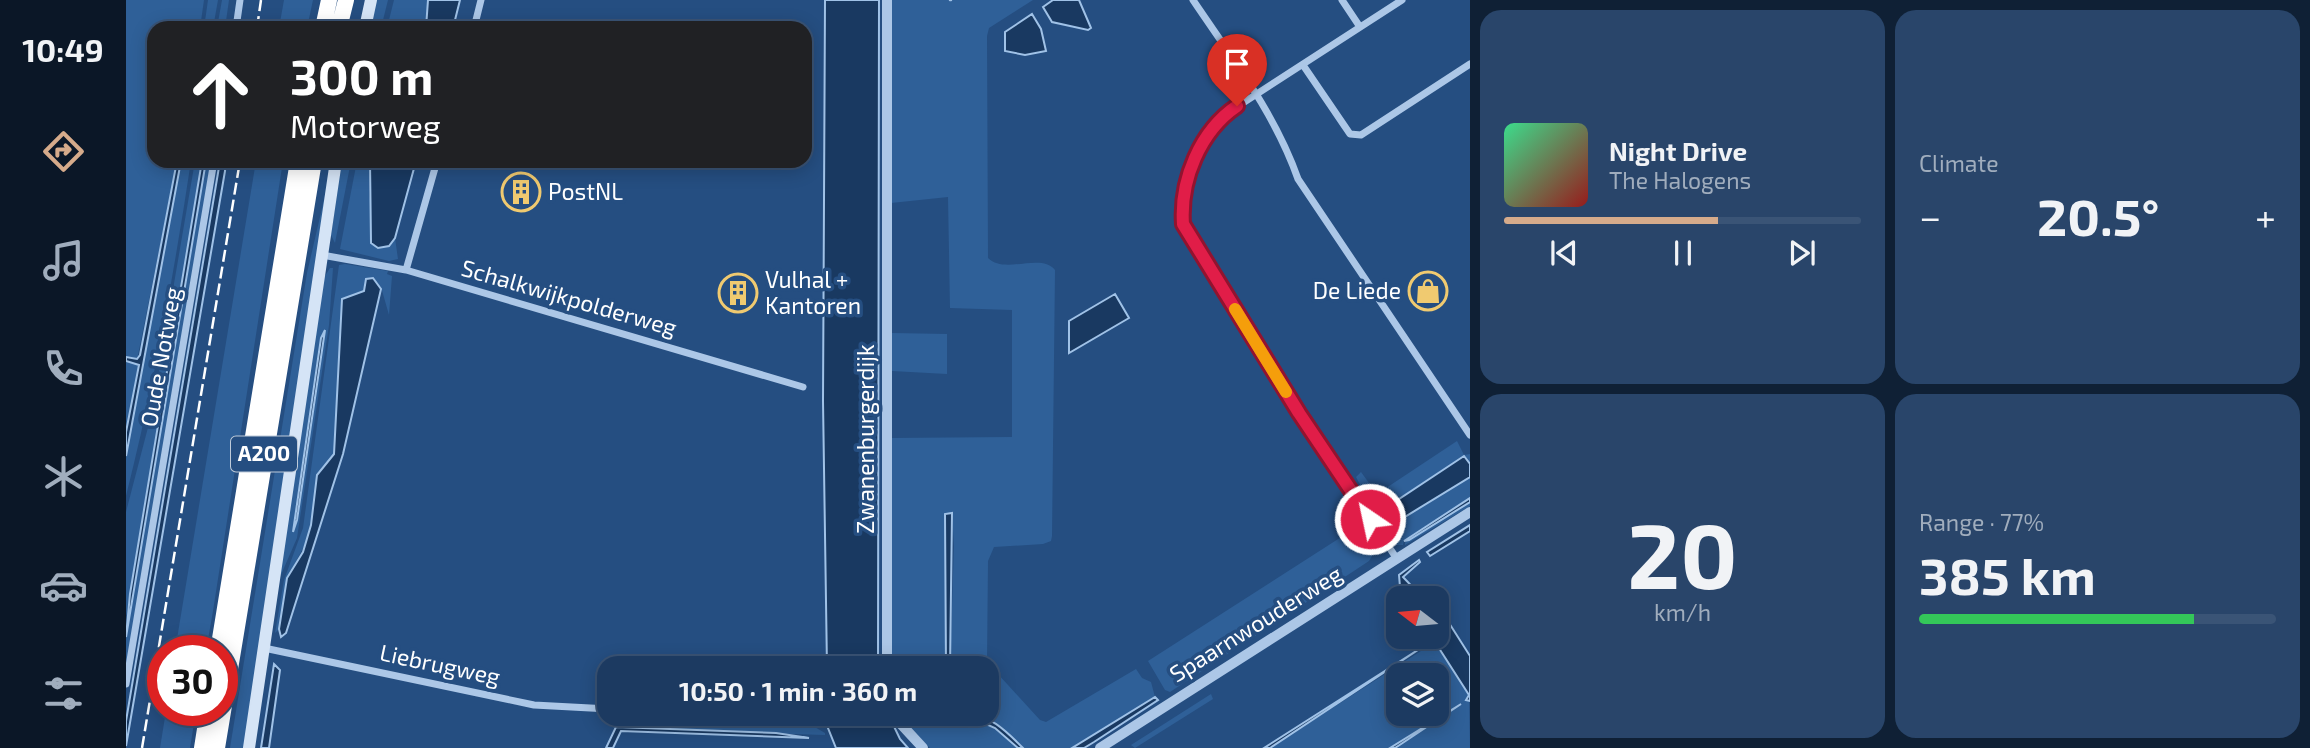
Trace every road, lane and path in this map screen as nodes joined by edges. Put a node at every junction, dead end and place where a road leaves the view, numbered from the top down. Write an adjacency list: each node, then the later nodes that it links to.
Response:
1 (240, 0): 10 (street)
2 (329, 0): 11 (highway)
3 (346, 0): 12 (highway)
4 (371, 0): 13 (main road)
5 (481, 0): 14 (street)
6 (887, 0): 32 (street, Zwanenburgerdijk)
7 (1193, 0): 18 (street)
8 (1342, 0): 15 (street)
9 (1402, 0): 15 (street)
10 (237, 21)
11 (324, 21)
12 (342, 21)
13 (366, 21)
14 (476, 21)
15 (1360, 27): 17 (street)
16 (1470, 64): 17 (street)
17 (1303, 65): 18 (street)
18 (1256, 93): 27 (street); 29 (street)
19 (213, 168): 33 (street, Oude Notweg)
20 (297, 168): 30 (highway, A200)
21 (313, 168): 38 (highway, A200)
22 (335, 168): 24 (main road)
23 (435, 168): 25 (street)
24 (321, 254): 25 (street, Schalkwijkpolderweg); 31 (main road)
25 (406, 270): 26 (street, Schalkwijkpolderweg)
26 (803, 387)
27 (1470, 435)
28 (1470, 512): 29 (street, Spaarnwouderweg)
29 (1397, 559): 41 (street, Spaarnwouderweg)
30 (221, 635)
31 (264, 648): 34 (street, Liebrugweg); 39 (main road)
32 (887, 656)
33 (126, 684)
34 (597, 708)
35 (205, 726): 37 (highway)
36 (903, 726): 40 (street)
37 (202, 748)
38 (217, 748)
39 (249, 748)
40 (923, 748)
41 (1100, 748)

